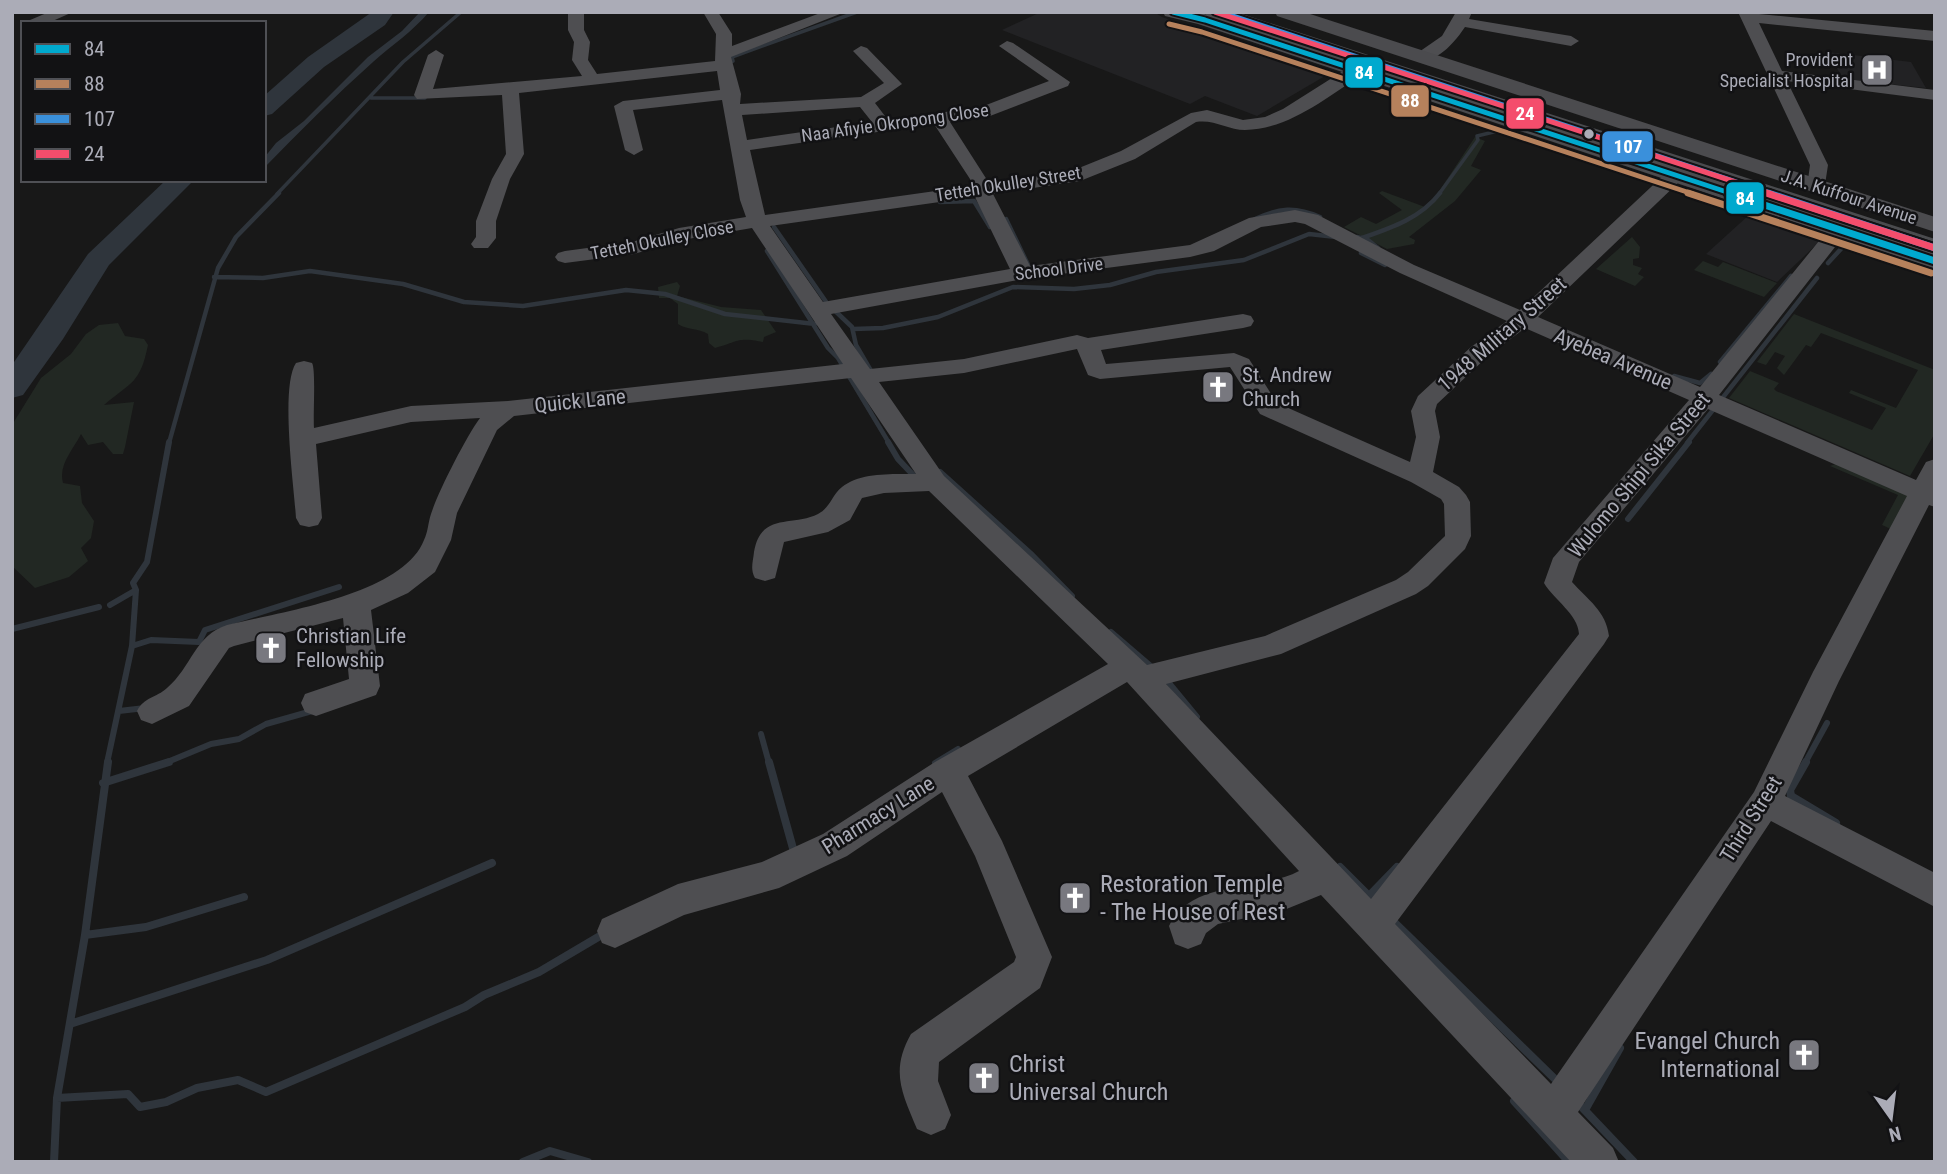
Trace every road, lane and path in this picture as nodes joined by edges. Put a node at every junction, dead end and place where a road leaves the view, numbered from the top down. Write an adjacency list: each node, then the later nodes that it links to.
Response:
1 (66, 12): 12 (street)
2 (576, 12): 23 (street)
3 (710, 12): 20 (street)
4 (838, 12): 20 (street)
5 (1172, 12): 21 (main road, J.A. Kuffour Avenue)
6 (1214, 12): 41 (highway)
7 (1238, 12): 13 (highway)
8 (1265, 12): 13 (highway)
9 (1284, 12): 19 (main road, J.A. Kuffour Avenue)
10 (1747, 14): 14 (street); 22 (street)
11 (1463, 17): 15 (street); 19 (street)
12 (37, 21)
13 (1308, 36): 39 (highway)
14 (1935, 36)
15 (1571, 41)
16 (1007, 46): 28 (street, Naa Afiyie Okropong Close)
17 (861, 51): 27 (street)
18 (436, 55): 24 (street)
19 (1422, 57): 33 (main road, J.A. Kuffour Avenue)
20 (725, 60): 23 (street); 26 (street)
21 (1357, 70): 32 (main road, J.A. Kuffour Avenue); 34 (street, Tetteh Okulley Street)
22 (1777, 75): 25 (street); 33 (street)
23 (592, 79): 24 (street)
24 (510, 89): 40 (street)
25 (1935, 95)
26 (733, 102): 27 (street); 30 (street); 31 (street)
27 (865, 102): 29 (street)
28 (939, 119): 29 (street, Naa Afiyie Okropong Close); 34 (street)
29 (882, 124): 30 (street, Naa Afiyie Okropong Close)
30 (741, 146): 36 (street)
31 (634, 150)
32 (1674, 176): 38 (main road, J.A. Kuffour Avenue); 46 (street, 1948 Military Street)
33 (1817, 187): 37 (main road, J.A. Kuffour Avenue)
34 (981, 190): 36 (street, Tetteh Okulley Street); 44 (street)
35 (1295, 216): 44 (street, School Drive); 46 (street, Ayebea Avenue)
36 (758, 222): 42 (street, Tetteh Okulley Close); 45 (street)
37 (1935, 225)
38 (1839, 229): 43 (main road, J.A. Kuffour Avenue); 51 (street, Wulomo Shipi Sika Street)
39 (1935, 237)
40 (481, 244)
41 (1935, 248)
42 (565, 257)
43 (1935, 261)
44 (1023, 273): 45 (street, School Drive)
45 (818, 310): 50 (street)
46 (1522, 320): 51 (street, Ayebea Avenue); 54 (street, 1948 Military Street)
47 (1243, 321): 48 (street, Quick Lane)
48 (1088, 345): 50 (street, Quick Lane); 54 (street)
49 (304, 368): 53 (street)
50 (860, 374): 52 (street, Quick Lane); 55 (street)
51 (1705, 397): 56 (street, Ayebea Avenue); 67 (street, Wulomo Shipi Sika Street)
52 (508, 409): 53 (street, Quick Lane); 59 (street)
53 (303, 439): 57 (street)
54 (1420, 476): 60 (street)
55 (935, 482): 58 (street); 60 (street)
56 (1931, 486): 64 (street, Third Street)
57 (309, 518)
58 (765, 571)
59 (356, 604): 61 (street); 62 (street)
60 (1135, 673): 63 (street, Pharmacy Lane); 65 (street)
61 (316, 703)
62 (152, 711)
63 (946, 772): 68 (street, Pharmacy Lane); 71 (street)
64 (1766, 802): 66 (street); 70 (street, Third Street)
65 (1324, 875): 67 (street); 69 (street)
66 (1935, 891)
67 (1372, 926): 70 (street)
68 (615, 931)
69 (1188, 932)
70 (1554, 1113): 72 (street)
71 (931, 1115)
72 (1599, 1162)

